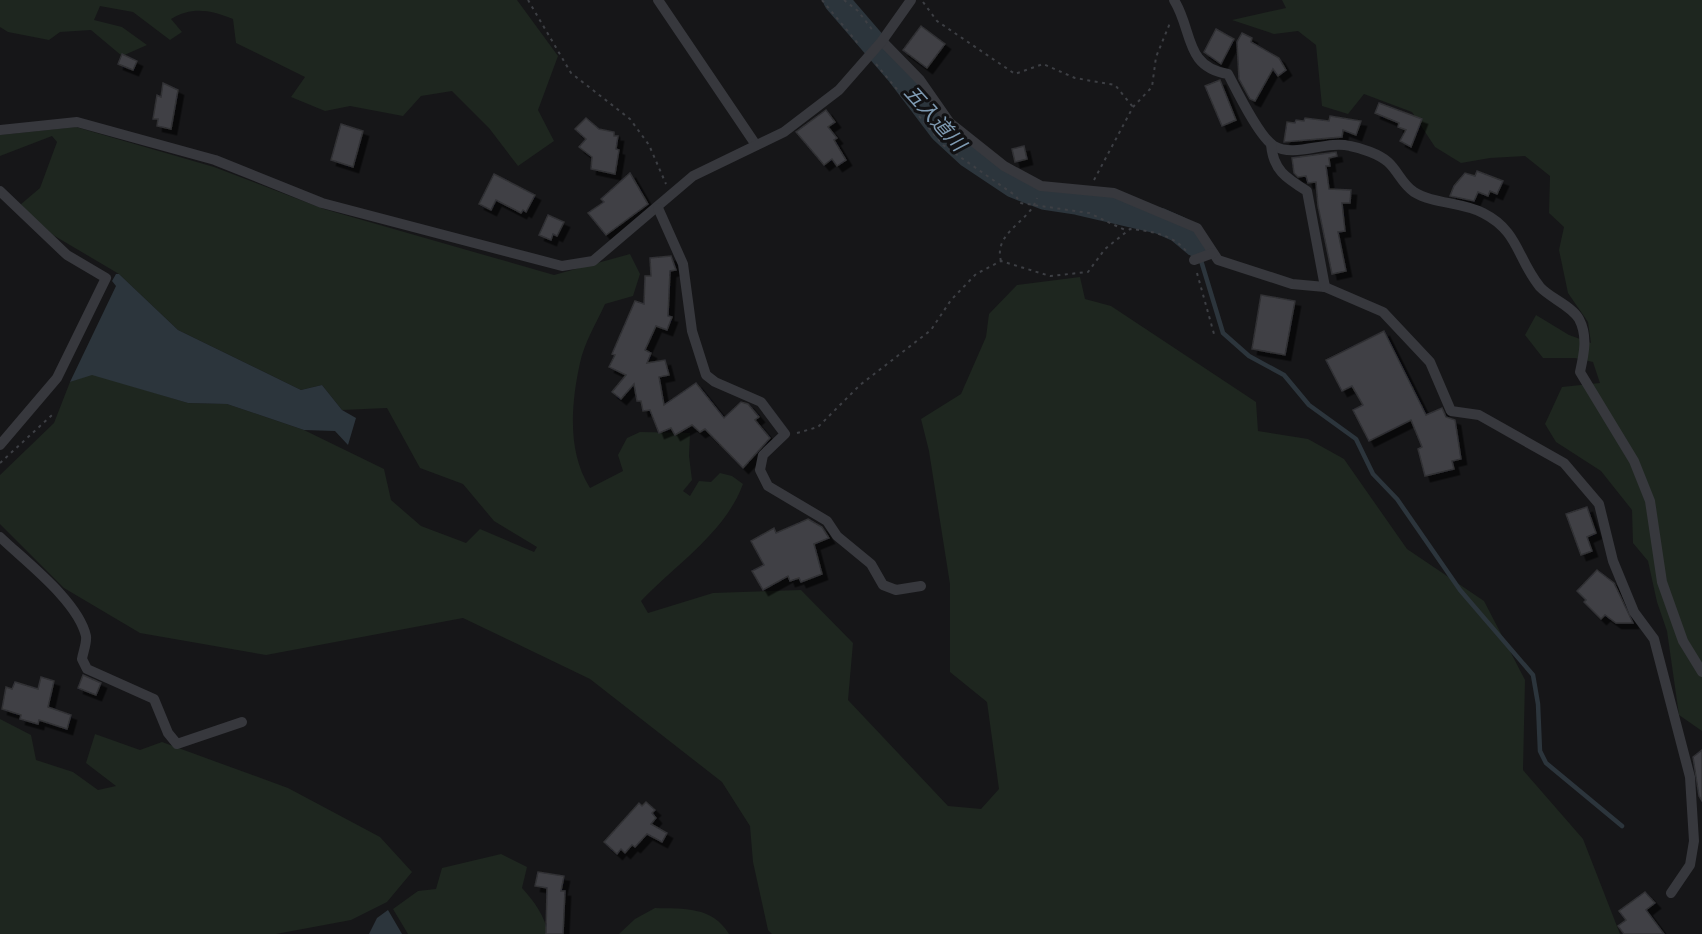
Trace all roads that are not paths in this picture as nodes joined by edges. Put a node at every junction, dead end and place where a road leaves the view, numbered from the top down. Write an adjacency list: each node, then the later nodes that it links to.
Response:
1 (658, 0): 7 (street)
2 (913, 0): 4 (street)
3 (1177, 4): 6 (street)
4 (882, 41): 7 (street); 10 (street)
5 (0, 130): 9 (street)
6 (1271, 144): 12 (street); 16 (street)
7 (756, 145): 9 (street)
8 (0, 191): 13 (street)
9 (658, 208): 15 (street)
10 (1213, 253): 11 (street); 12 (street)
11 (1194, 260)
12 (1325, 287): 18 (street)
13 (0, 445)
14 (0, 537): 17 (street)
15 (921, 586)
16 (1702, 672)
17 (242, 722)
18 (1671, 893)

